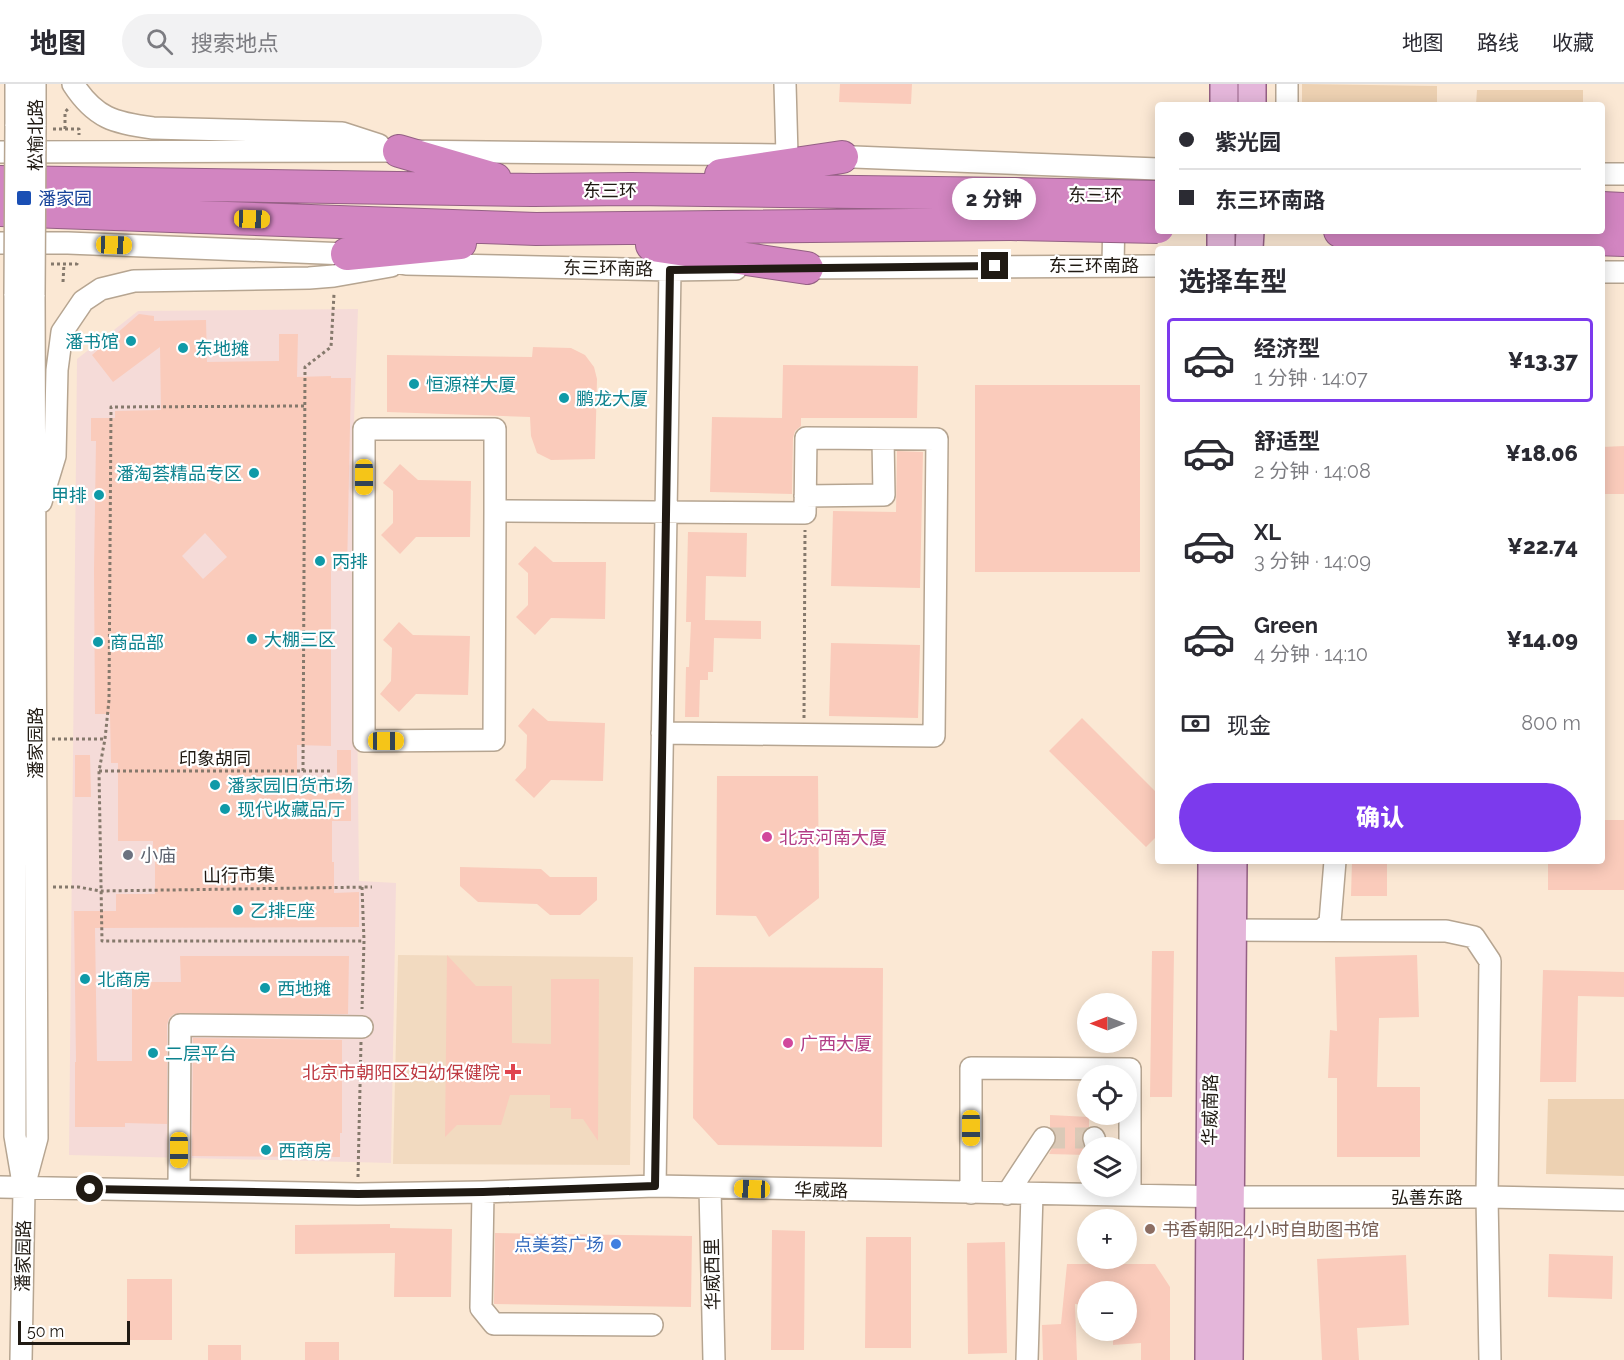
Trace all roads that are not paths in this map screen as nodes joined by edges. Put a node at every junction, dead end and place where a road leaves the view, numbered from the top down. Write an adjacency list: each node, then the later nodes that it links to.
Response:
1 (16, 84): 11 (street, 松榆北路)
2 (35, 84): 11 (street, 松榆北路)
3 (73, 84): 12 (street)
4 (784, 84): 14 (street)
5 (1224, 84): 8 (main road)
6 (1252, 84): 9 (main road)
7 (1287, 84): 10 (street)
8 (1224, 102)
9 (1252, 102)
10 (1287, 102)
11 (33, 127): 42 (street, 松榆北路, bridge)
12 (399, 151): 13 (street); 14 (street); 22 (highway)
13 (0, 152)
14 (787, 155): 15 (street)
15 (842, 157): 16 (street); 21 (highway)
16 (1115, 168): 17 (street); 36 (street)
17 (1155, 169)
18 (1605, 174): 19 (street)
19 (1624, 174)
20 (0, 182): 23 (highway)
21 (631, 189): 22 (highway, 东三环); 26 (highway, 东三环)
22 (533, 190): 23 (highway, 东三环)
23 (62, 197): 28 (highway); 30 (highway, 东三环)
24 (1155, 197): 26 (highway, 东三环, bridge)
25 (1605, 208): 27 (highway)
26 (1012, 209): 29 (highway, 东三环, bridge); 31 (highway, 东三环)
27 (1624, 209)
28 (0, 210)
29 (1155, 227)
30 (536, 229): 31 (highway, 东三环); 35 (highway)
31 (590, 230): 38 (highway)
32 (1468, 234): 33 (highway)
33 (1624, 240)
34 (0, 243): 35 (street)
35 (341, 265): 39 (street, 东三环南路); 48 (street)
36 (1113, 265): 37 (street, 东三环南路); 38 (street, 东三环南路)
37 (1155, 266)
38 (807, 268): 39 (street, 东三环南路)
39 (670, 270): 47 (street)
40 (1605, 272): 41 (street)
41 (1624, 272)
42 (25, 294): 48 (street, 潘家园路); 49 (street, 潘家园路)
43 (883, 439): 45 (street); 45 (street); 50 (street)
44 (0, 474): 49 (street)
45 (805, 505): 47 (street)
46 (495, 511): 46 (street); 47 (street)
47 (666, 512): 50 (street)
48 (35, 523): 62 (street, 潘家园路)
49 (16, 538): 62 (street, 潘家园路)
50 (662, 733): 59 (street)
51 (1212, 864): 70 (main road, 华威南路)
52 (1233, 864): 54 (main road, 华威南路)
53 (1335, 864): 55 (street)
54 (1232, 930): 55 (street); 70 (main road, 华威南路)
55 (1322, 930): 71 (street)
56 (362, 1027): 63 (street)
57 (1123, 1137): 65 (street)
58 (1044, 1138): 68 (street)
59 (655, 1186): 61 (street, 华威路); 64 (street, 华威路)
60 (0, 1187): 62 (street, 华威路)
61 (710, 1188): 65 (street, 华威路); 75 (street, 华威西里)
62 (24, 1189): 63 (street, 华威路); 74 (street, 潘家园路)
63 (179, 1189): 64 (street, 华威路)
64 (483, 1192): 73 (street)
65 (971, 1193): 68 (street, 华威路)
66 (1077, 1193): 69 (street, 华威路)
67 (1137, 1193): 70 (street, 华威路)
68 (1007, 1194): 69 (street, 华威路)
69 (1032, 1194): 76 (street)
70 (1220, 1197): 71 (street, 弘善东路); 77 (main road, 华威南路); 78 (main road, 华威南路)
71 (1487, 1197): 72 (street, 弘善东路); 79 (street)
72 (1624, 1200)
73 (652, 1325)
74 (21, 1360)
75 (714, 1360)
76 (1027, 1360)
77 (1209, 1360)
78 (1229, 1360)
79 (1490, 1360)

